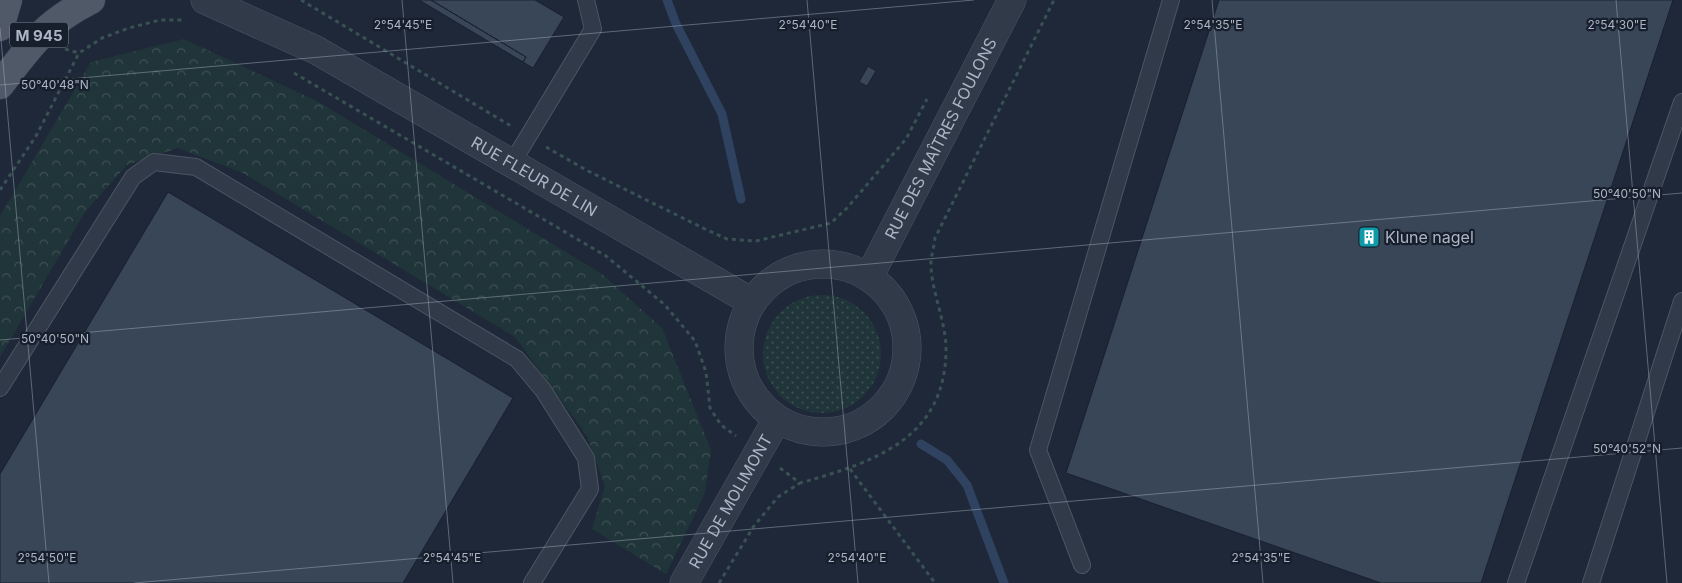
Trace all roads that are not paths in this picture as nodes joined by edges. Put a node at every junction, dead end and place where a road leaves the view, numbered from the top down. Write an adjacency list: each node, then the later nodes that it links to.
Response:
1 (8, 0): 8 (main road, M 945)
2 (90, 0): 10 (main road, M 945)
3 (250, 0): 9 (street, RUE FLEUR DE LIN)
4 (586, 0): 12 (lane)
5 (1012, 0): 13 (street, RUE DES MAÎTRES FOULONS)
6 (1171, 0): 18 (lane)
7 (197, 10): 9 (street, RUE FLEUR DE LIN)
8 (0, 27)
9 (316, 50): 12 (street, RUE FLEUR DE LIN)
10 (0, 85)
11 (1682, 102): 21 (lane)
12 (512, 163): 15 (street, RUE FLEUR DE LIN)
13 (869, 277): 15 (street); 17 (street)
14 (1682, 301): 22 (lane)
15 (752, 302): 17 (street)
16 (0, 388): 19 (lane)
17 (777, 419): 20 (street, RUE DE MOLIMONT)
18 (1082, 565)
19 (532, 583)
20 (684, 583)
21 (1516, 583)
22 (1591, 583)

